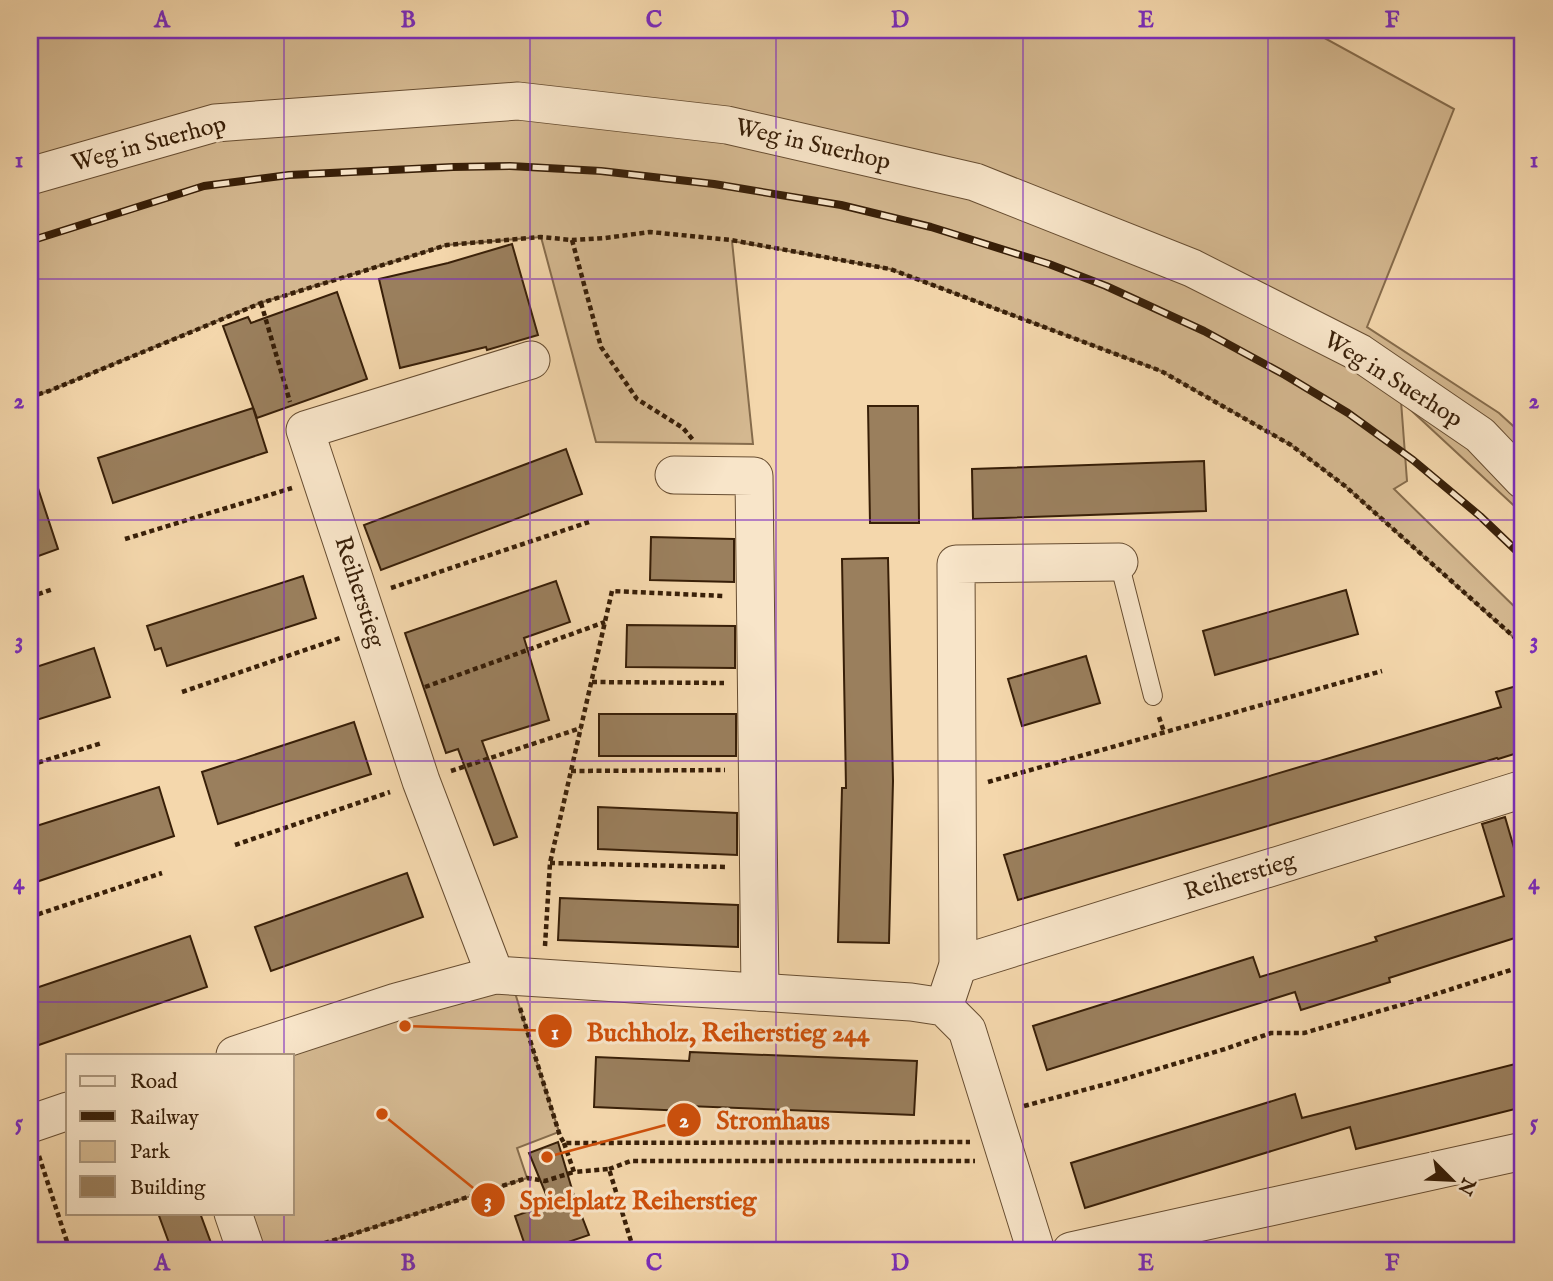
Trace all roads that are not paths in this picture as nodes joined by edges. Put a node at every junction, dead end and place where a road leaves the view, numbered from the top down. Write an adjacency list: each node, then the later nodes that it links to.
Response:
1 (30, 176): 4 (street, Weg in Suerhop)
2 (531, 360): 9 (street, Reiherstieg)
3 (674, 475): 10 (street)
4 (1523, 480)
5 (1119, 562): 6 (lane); 8 (street)
6 (1153, 696)
7 (1523, 789): 8 (street, Reiherstieg)
8 (958, 965): 11 (street)
9 (516, 977): 10 (street); 12 (street)
10 (760, 992): 11 (street)
11 (944, 1007): 18 (street)
12 (238, 1054)
13 (66, 1113): 14 (street)
14 (34, 1138)
15 (1523, 1151): 19 (street)
16 (233, 1214): 17 (street)
17 (246, 1251)
18 (1036, 1251)
19 (1071, 1251)

